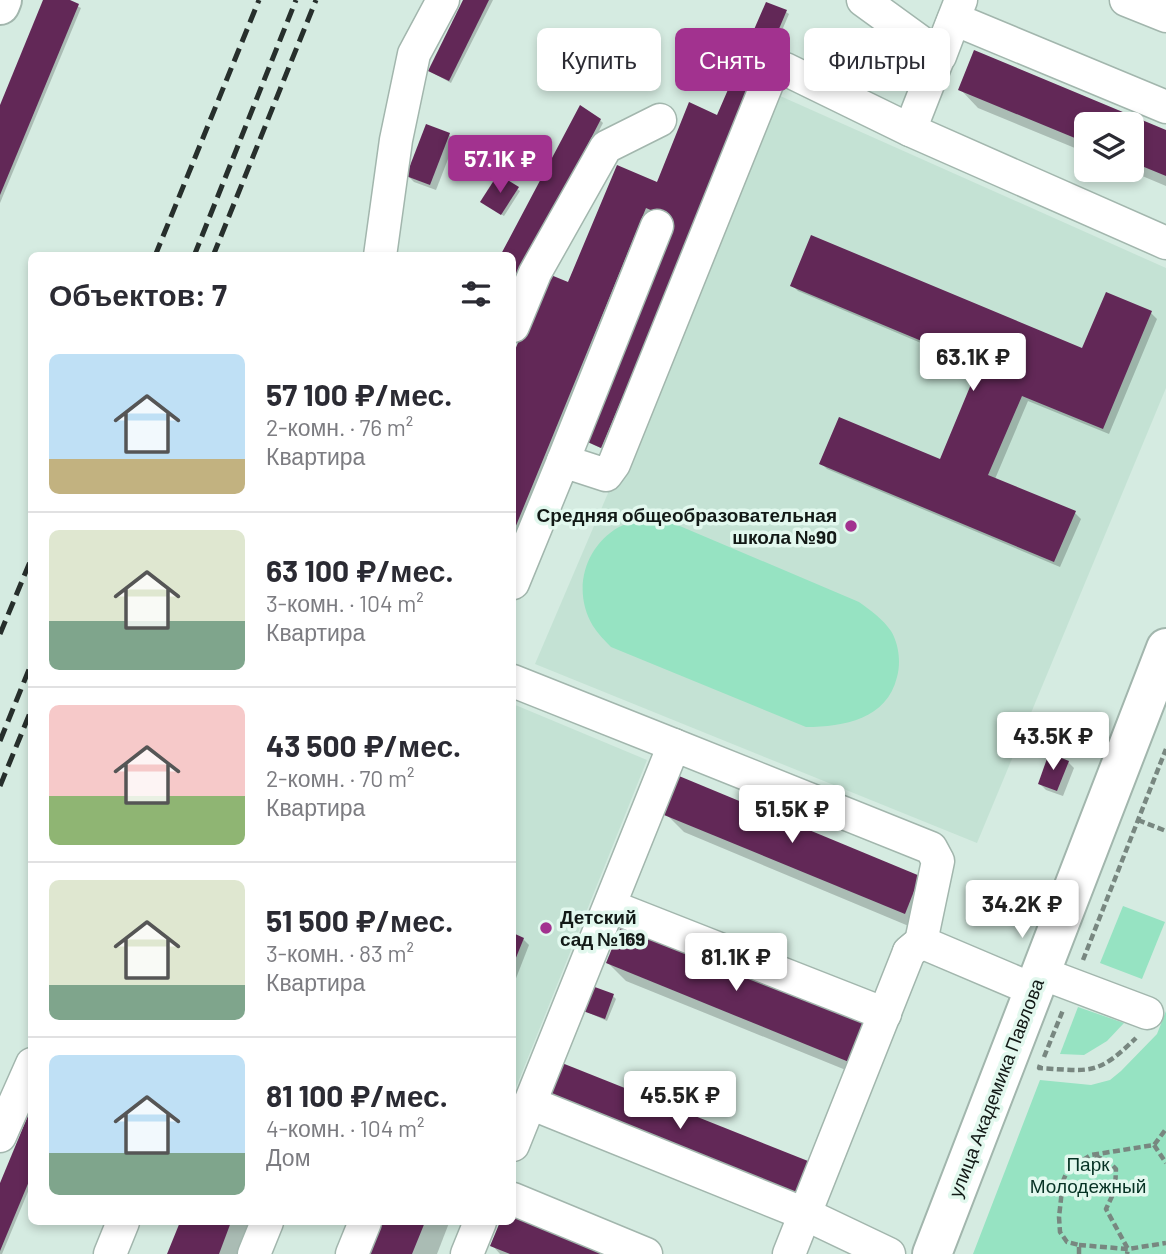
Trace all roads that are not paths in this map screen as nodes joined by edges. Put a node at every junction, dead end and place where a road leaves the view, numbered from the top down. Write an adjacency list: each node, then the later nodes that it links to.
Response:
1 (2, 0): 5 (main road)
2 (443, 0): 16 (street)
3 (863, 0): 8 (street)
4 (1126, 0): 7 (street)
5 (0, 5)
6 (958, 9): 9 (street); 11 (street)
7 (1166, 16)
8 (902, 28)
9 (950, 30)
10 (925, 91): 13 (street)
11 (1166, 107)
12 (660, 120): 17 (street)
13 (909, 130): 15 (street); 18 (street)
14 (657, 226): 18 (street)
15 (1166, 243)
16 (381, 252)
17 (516, 319)
18 (563, 461): 19 (street)
19 (516, 576)
20 (1166, 648): 25 (main road, улица Академика Павлова)
21 (516, 682): 22 (street)
22 (674, 745): 23 (street); 24 (street)
23 (610, 906): 26 (street); 29 (street)
24 (921, 942): 25 (street); 26 (street)
25 (1049, 983): 27 (street); 45 (main road, улица Академика Павлова)
26 (885, 1014): 33 (street)
27 (1143, 1024)
28 (28, 1074): 30 (street)
29 (530, 1103): 31 (street); 33 (street)
30 (0, 1136)
31 (516, 1138)
32 (516, 1200): 42 (street)
33 (805, 1214): 43 (street); 44 (street)
34 (122, 1225): 38 (street)
35 (266, 1225): 39 (street)
36 (364, 1225): 40 (street)
37 (479, 1225): 41 (street)
38 (110, 1254)
39 (254, 1254)
40 (352, 1254)
41 (467, 1254)
42 (646, 1254)
43 (789, 1254)
44 (889, 1254)
45 (932, 1254)

